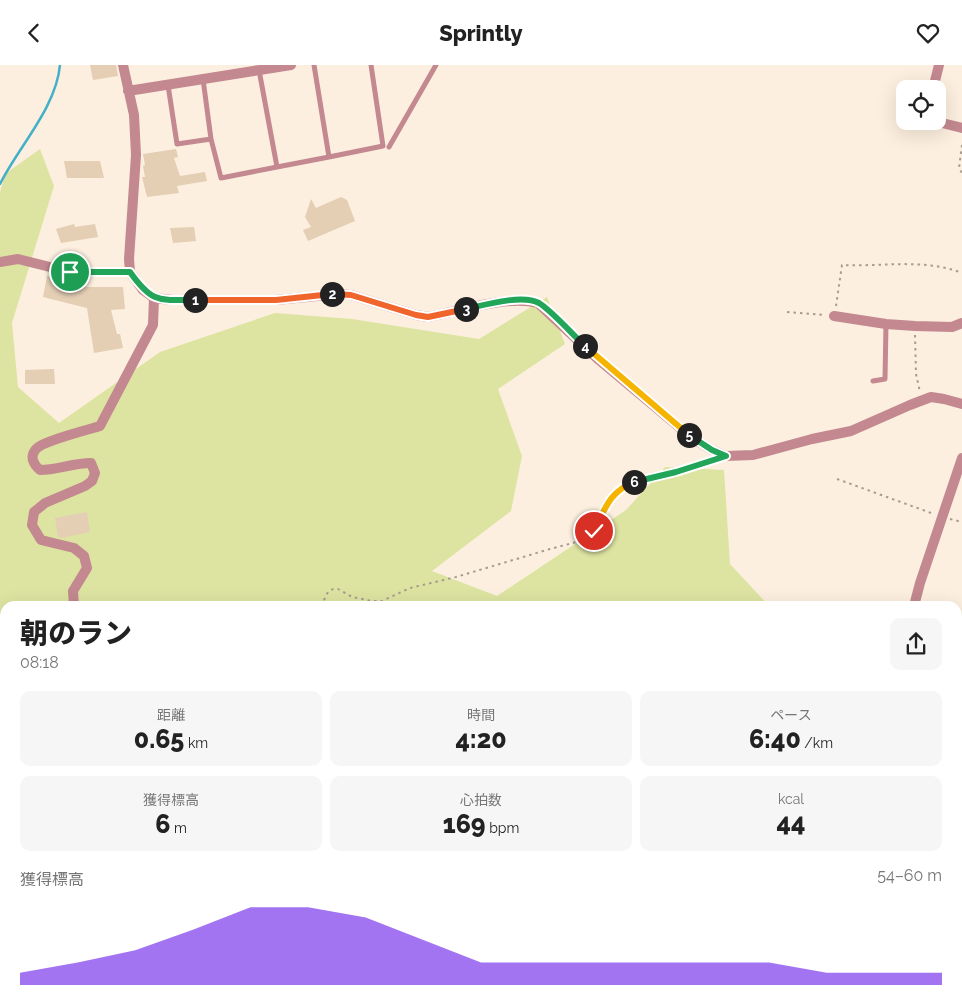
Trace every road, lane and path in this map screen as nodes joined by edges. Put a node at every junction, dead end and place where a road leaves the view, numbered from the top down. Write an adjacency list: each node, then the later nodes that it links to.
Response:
1 (123, 65): 11 (street)
2 (291, 65): 7 (street)
3 (314, 65): 17 (lane)
4 (371, 65): 17 (lane)
5 (436, 65): 16 (lane)
6 (939, 65): 9 (street)
7 (259, 70): 8 (street); 18 (lane)
8 (203, 79): 10 (street); 14 (lane)
9 (935, 80)
10 (168, 85): 11 (street); 14 (lane)
11 (128, 91): 21 (street)
12 (946, 124): 13 (street)
13 (962, 128)
14 (211, 139): 18 (lane)
15 (962, 145): 19 (path)
16 (388, 147)
17 (329, 157): 18 (lane)
18 (277, 167)
19 (962, 173)
20 (0, 262): 21 (street)
21 (130, 272): 23 (street)
22 (962, 273): 25 (path)
23 (154, 298): 32 (street); 37 (street)
24 (787, 312): 25 (path)
25 (834, 316): 27 (street)
26 (962, 323): 28 (street)
27 (886, 324): 28 (street); 29 (lane)
28 (915, 326): 30 (path)
29 (873, 381)
30 (922, 400): 31 (street); 32 (street)
31 (962, 404)
32 (726, 456): 40 (path)
33 (962, 458): 35 (street)
34 (837, 479): 35 (path)
35 (942, 517): 36 (path); 41 (street)
36 (962, 522)
37 (74, 601)
38 (324, 601): 39 (path)
39 (372, 601)
40 (382, 601)
41 (915, 601)

